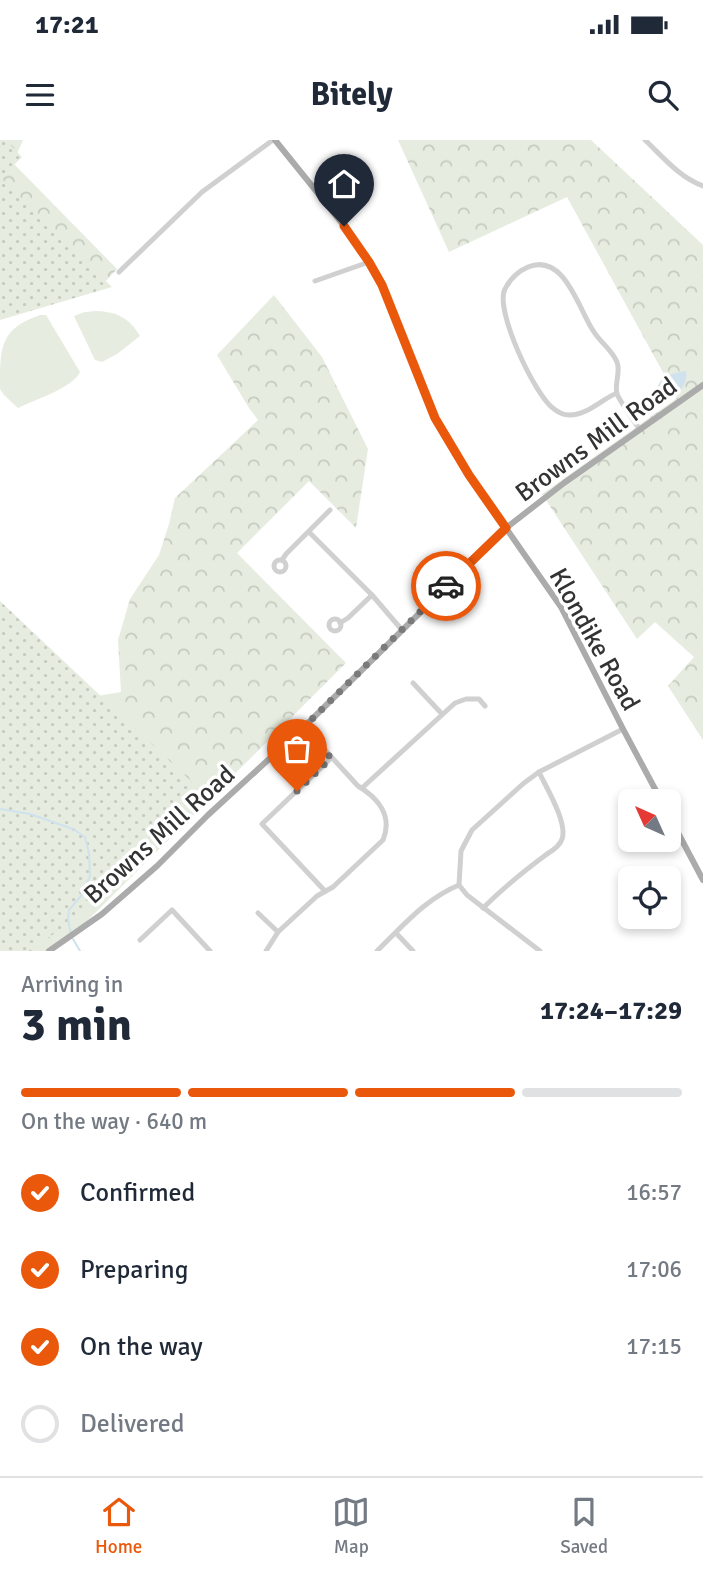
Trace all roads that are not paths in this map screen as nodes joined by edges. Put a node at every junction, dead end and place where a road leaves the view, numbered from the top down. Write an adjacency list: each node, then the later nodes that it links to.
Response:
1 (274, 140): 4 (main road, Klondike Road); 5 (street)
2 (645, 140): 3 (street)
3 (703, 186)
4 (369, 262): 6 (street); 11 (main road, Klondike Road)
5 (119, 272)
6 (315, 281)
7 (703, 385): 9 (main road, Browns Mill Road)
8 (617, 393): 8 (street); 9 (street)
9 (640, 430): 11 (main road, Browns Mill Road)
10 (330, 510): 12 (street)
11 (506, 528): 16 (main road, Browns Mill Road); 21 (main road, Klondike Road)
12 (309, 531): 13 (street); 14 (street)
13 (282, 560)
14 (372, 595): 15 (street); 16 (street)
15 (341, 623)
16 (402, 630): 20 (main road, Browns Mill Road)
17 (413, 683): 19 (street)
18 (485, 706): 19 (street)
19 (442, 714): 24 (street)
20 (304, 727): 22 (street); 36 (main road, Browns Mill Road)
21 (623, 729): 23 (street); 25 (main road, Klondike Road)
22 (331, 758): 24 (street); 29 (street)
23 (539, 772): 28 (street); 30 (street)
24 (362, 788): 29 (street)
25 (655, 789)
26 (681, 839): 27 (main road)
27 (703, 880)
28 (459, 885): 30 (street); 33 (street)
29 (324, 890): 32 (street)
30 (483, 908): 35 (street)
31 (258, 913): 32 (street)
32 (278, 932): 38 (street)
33 (396, 933): 39 (street); 40 (street)
34 (141, 940): 37 (street)
35 (538, 950)
36 (49, 951)
37 (210, 951)
38 (267, 951)
39 (377, 951)
40 (413, 951)

